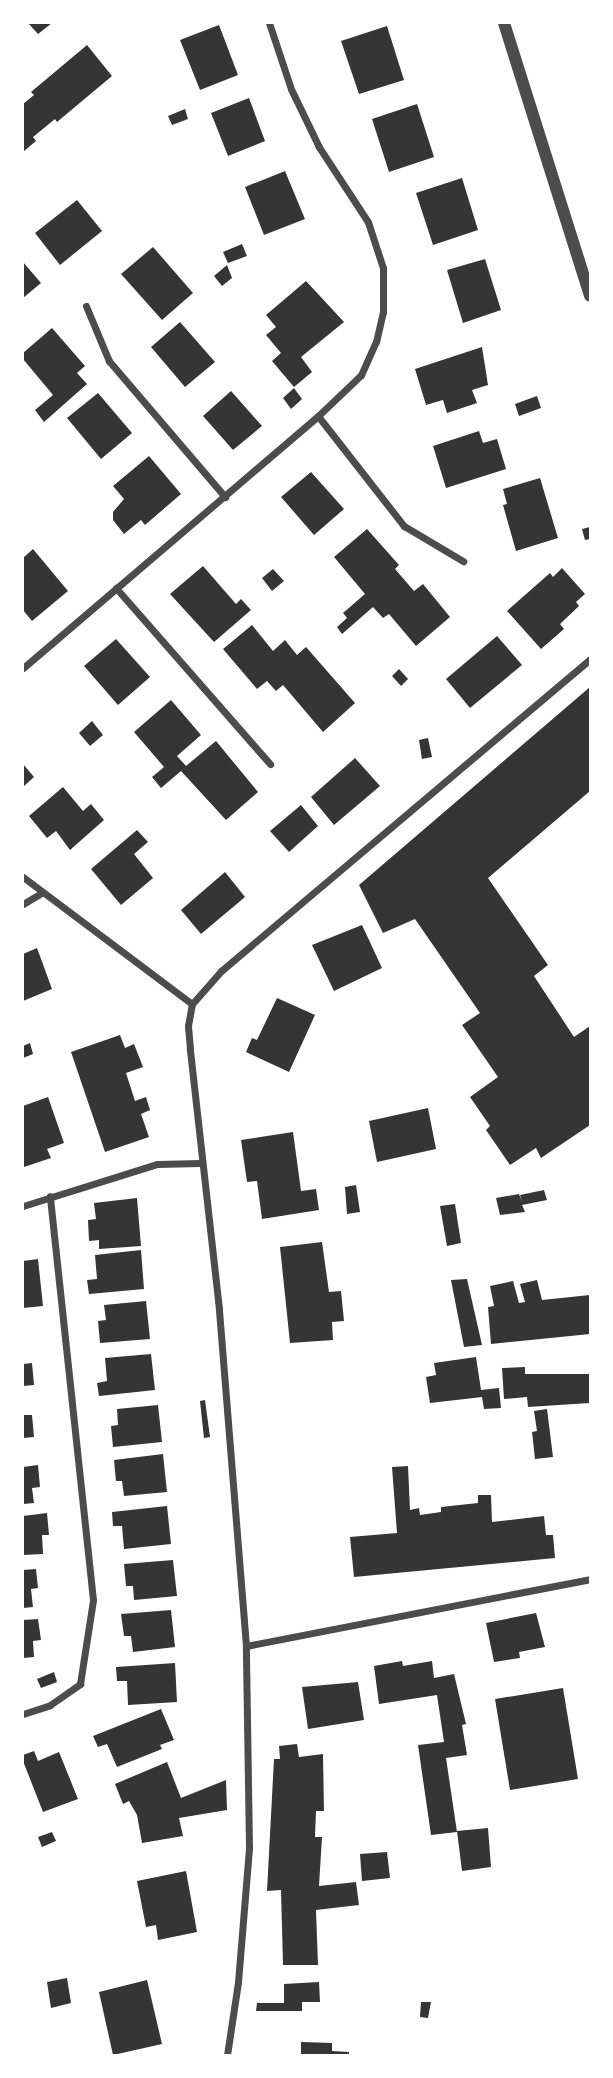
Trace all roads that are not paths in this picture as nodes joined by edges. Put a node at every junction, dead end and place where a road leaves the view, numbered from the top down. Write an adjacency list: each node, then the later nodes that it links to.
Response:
1 (269, 23): 5 (street)
2 (504, 23): 3 (street)
3 (590, 296)
4 (86, 306): 6 (street)
5 (318, 416): 6 (street); 7 (street)
6 (225, 497): 8 (street)
7 (463, 561)
8 (116, 588): 10 (street); 11 (street)
9 (590, 659): 15 (street)
10 (24, 665)
11 (270, 764)
12 (23, 877): 13 (street)
13 (41, 893): 14 (street); 15 (street)
14 (23, 904)
15 (192, 1004): 16 (street)
16 (201, 1163): 17 (street); 20 (street)
17 (50, 1196): 18 (street); 21 (street)
18 (23, 1206)
19 (590, 1579): 20 (street)
20 (246, 1646): 22 (street)
21 (23, 1714)
22 (228, 2055)

